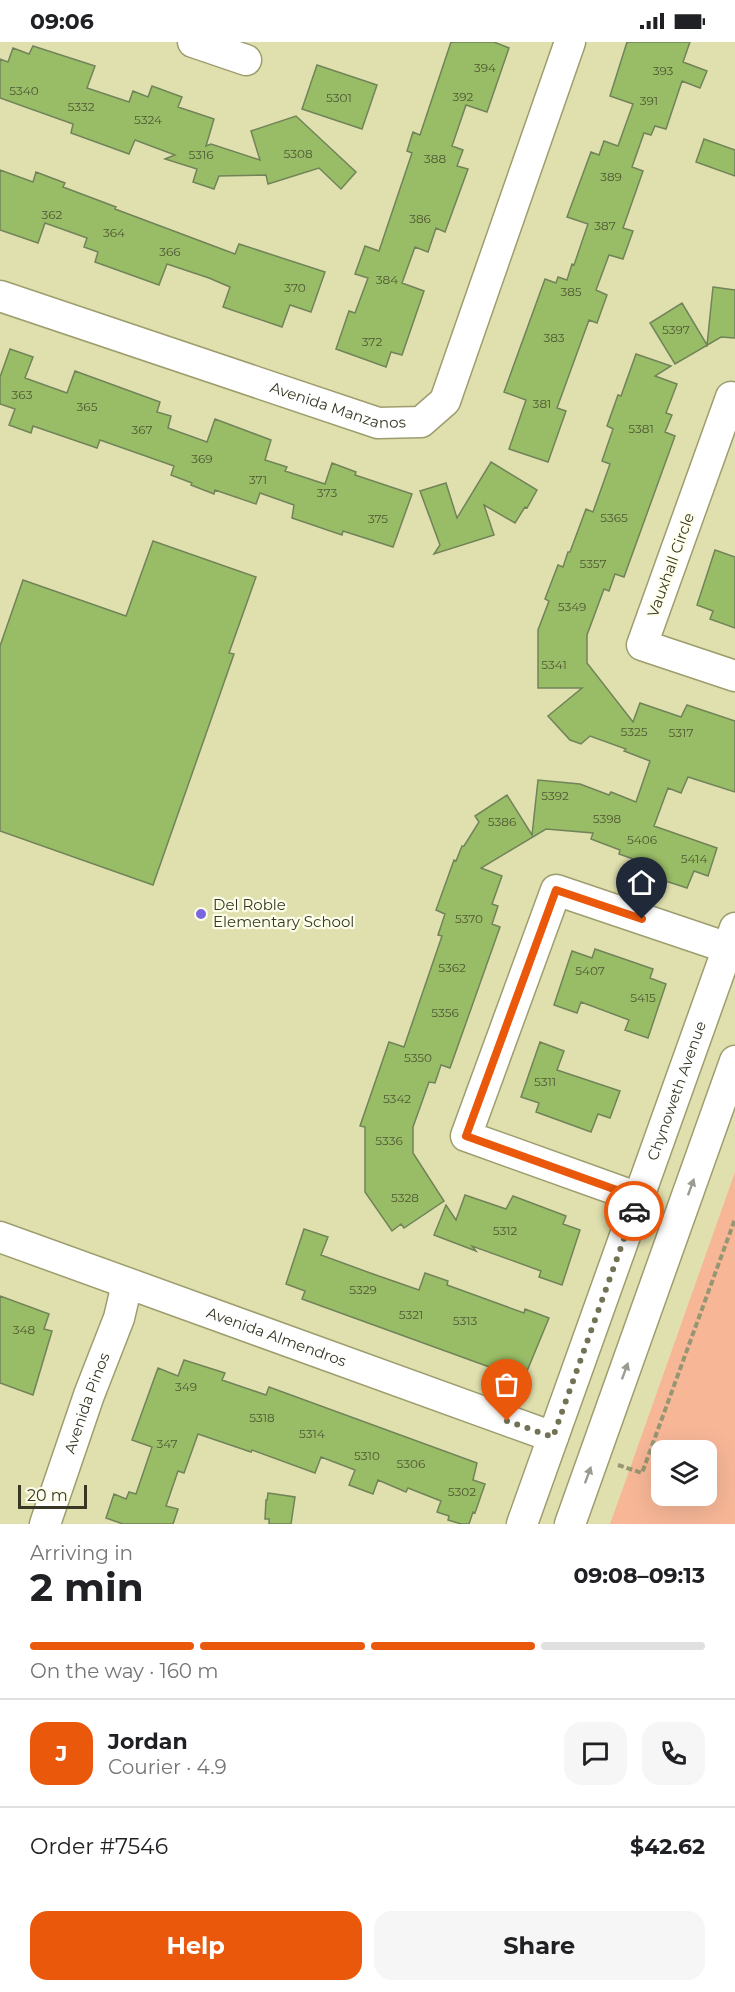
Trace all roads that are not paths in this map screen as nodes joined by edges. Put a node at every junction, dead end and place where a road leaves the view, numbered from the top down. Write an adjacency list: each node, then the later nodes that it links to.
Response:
1 (193, 42): 3 (street)
2 (570, 42): 4 (street, Avenida Manzanos)
3 (246, 60)
4 (0, 296)
5 (735, 398): 6 (street, Vauxhall Circle)
6 (735, 676)
7 (732, 938): 9 (street, Chynoweth Avenue); 9 (street)
8 (735, 1061): 15 (street, one-way to 8)
9 (639, 1198): 12 (street, Chynoweth Avenue)
10 (0, 1237): 11 (street, Avenida Almendros)
11 (127, 1284): 12 (street, Avenida Almendros); 13 (street, Avenida Pinos)
12 (553, 1437): 14 (street, Chynoweth Avenue)
13 (45, 1524)
14 (522, 1524)
15 (570, 1524)

